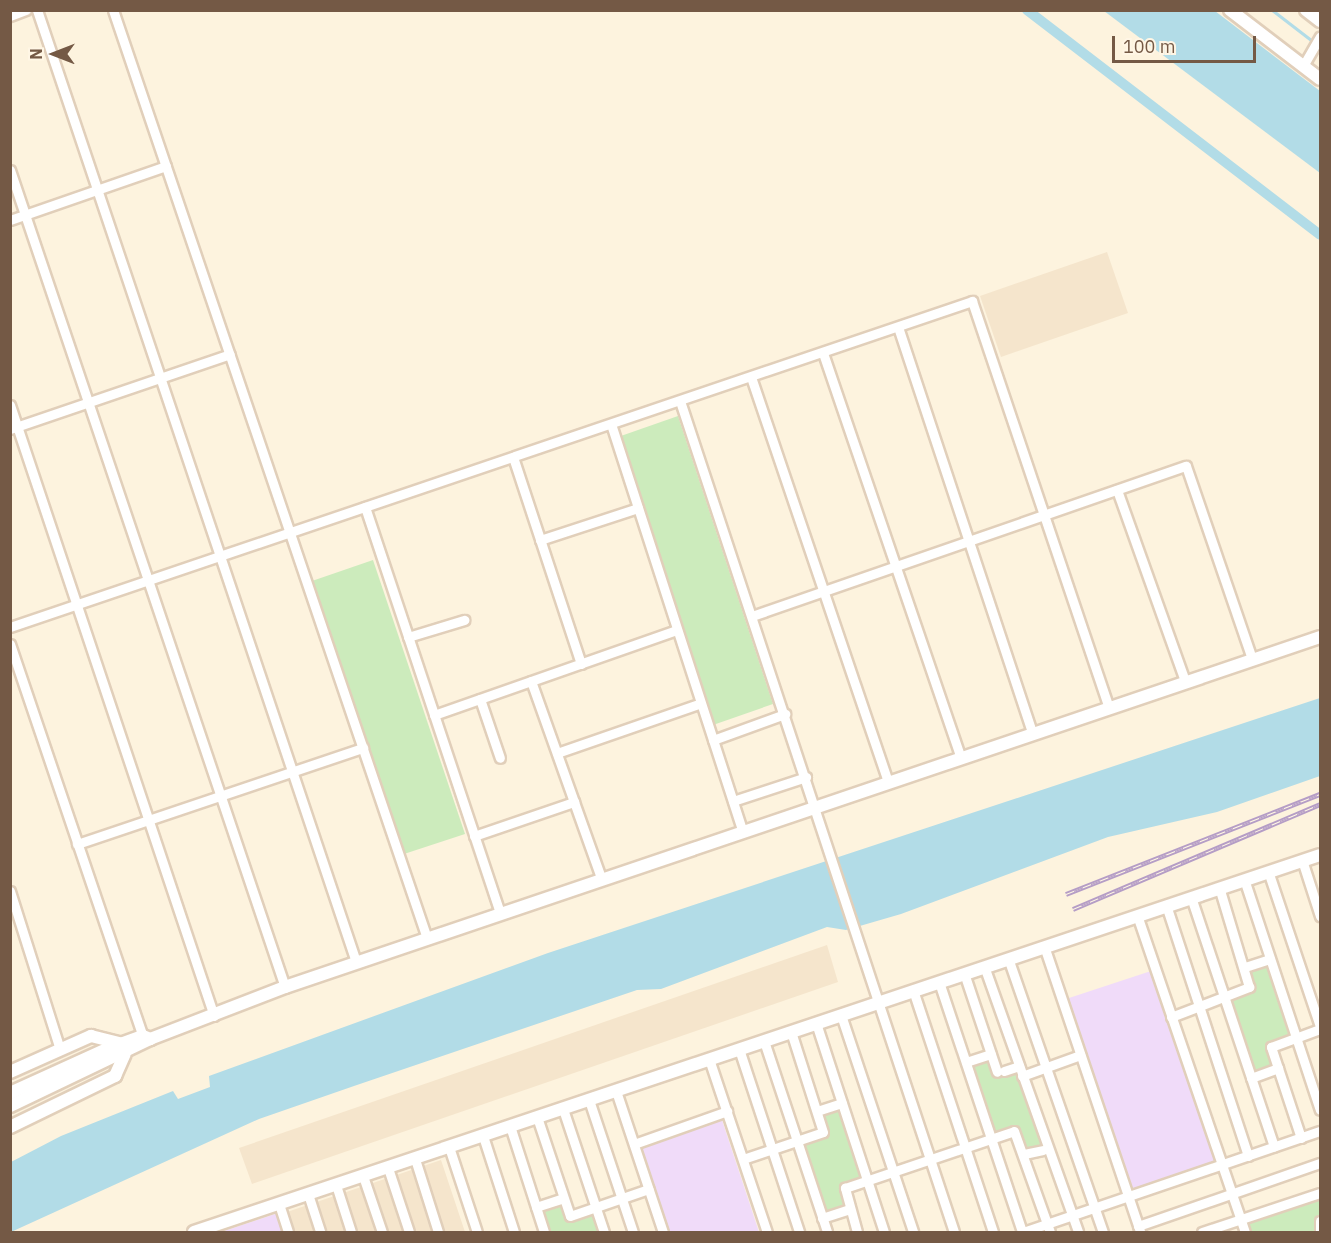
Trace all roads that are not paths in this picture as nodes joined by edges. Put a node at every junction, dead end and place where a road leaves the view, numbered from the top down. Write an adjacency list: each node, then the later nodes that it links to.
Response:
1 (26, 10): 6 (street)
2 (37, 10): 13 (street)
3 (113, 10): 11 (street)
4 (1230, 10): 9 (street)
5 (1306, 10): 7 (street)
6 (10, 16)
7 (1320, 21)
8 (1320, 37): 9 (street)
9 (1305, 62): 10 (street)
10 (1320, 79)
11 (166, 166): 13 (street); 18 (street)
12 (10, 170): 14 (street)
13 (97, 190): 14 (street); 20 (street)
14 (26, 215): 15 (street); 22 (street)
15 (10, 220)
16 (898, 327): 17 (street); 30 (street); 33 (street)
17 (824, 353): 19 (street); 35 (street)
18 (230, 354): 20 (street); 31 (street)
19 (752, 377): 21 (street); 37 (street)
20 (160, 378): 22 (street); 34 (street)
21 (680, 401): 24 (street); 39 (street)
22 (89, 402): 25 (street); 36 (street)
23 (10, 405): 25 (street)
24 (611, 424): 26 (street); 29 (street)
25 (14, 428): 38 (street)
26 (513, 457): 28 (street); 32 (street)
27 (1117, 490): 30 (street); 46 (street); 49 (street)
28 (365, 507): 31 (street); 43 (street)
29 (638, 508): 32 (street); 42 (street)
30 (1044, 515): 33 (street); 52 (street)
31 (290, 532): 34 (street); 57 (street)
32 (540, 540): 47 (street)
33 (969, 541): 35 (street); 55 (street)
34 (220, 555): 36 (street); 61 (street)
35 (896, 566): 37 (street); 59 (street)
36 (148, 579): 38 (street); 64 (street)
37 (824, 591): 39 (street); 63 (street)
38 (77, 603): 41 (street); 68 (street)
39 (752, 616): 53 (street)
40 (464, 620): 43 (street)
41 (10, 627)
42 (677, 630): 47 (street); 51 (street)
43 (408, 637): 54 (street)
44 (1320, 637): 46 (street)
45 (10, 644): 71 (street)
46 (1252, 659): 49 (street)
47 (581, 664): 48 (street)
48 (531, 681): 50 (street); 58 (street)
49 (1185, 681): 52 (street)
50 (480, 699): 54 (street); 60 (street)
51 (701, 704): 56 (street); 58 (street)
52 (1108, 706): 55 (street)
53 (785, 714): 56 (street); 62 (street)
54 (434, 715): 70 (street)
55 (1032, 732): 59 (street)
56 (713, 740): 66 (street)
57 (363, 748): 61 (street); 84 (street)
58 (556, 753): 65 (street)
59 (960, 755): 63 (street)
60 (500, 758)
61 (292, 771): 64 (street); 88 (street)
62 (806, 777): 66 (street); 67 (street)
63 (887, 779): 67 (street)
64 (221, 795): 68 (street); 93 (street)
65 (574, 801): 70 (street); 75 (street)
66 (733, 801): 69 (street)
67 (815, 804): 69 (street); 96 (street)
68 (149, 820): 71 (street); 99 (street)
69 (742, 829): 75 (street)
70 (474, 836): 81 (street)
71 (77, 844): 105 (street)
72 (1320, 855): 73 (street)
73 (1302, 861): 74 (street); 83 (street)
74 (1268, 871): 76 (street); 102 (street)
75 (601, 878): 81 (street)
76 (1244, 879): 77 (street); 87 (street)
77 (1219, 887): 79 (street); 90 (street)
78 (10, 891): 107 (street)
79 (1191, 897): 80 (street); 95 (street)
80 (1166, 905): 82 (street); 97 (street)
81 (500, 913): 84 (street)
82 (1137, 915): 85 (street); 100 (street)
83 (1320, 916)
84 (427, 938): 88 (street)
85 (1044, 946): 86 (street); 111 (street)
86 (1008, 958): 89 (street); 115 (street)
87 (1270, 959): 90 (street); 104 (street)
88 (356, 962): 93 (street)
89 (984, 966): 91 (street); 114 (street)
90 (1245, 967): 95 (street)
91 (964, 973): 92 (street); 110 (street)
92 (939, 982): 94 (street); 113 (street)
93 (285, 987): 99 (street)
94 (913, 990): 96 (street); 140 (street)
95 (1224, 996): 97 (street); 119 (street)
96 (877, 1002): 98 (street); 147 (street)
97 (1199, 1005): 100 (street); 144 (street)
98 (842, 1015): 101 (street); 151 (street)
99 (214, 1016): 105 (street)
100 (1171, 1017): 149 (street)
101 (816, 1023): 103 (street); 123 (street)
102 (1320, 1028): 104 (street)
103 (791, 1032): 106 (street); 128 (street)
104 (1297, 1038): 116 (street); 126 (street)
105 (146, 1040): 108 (street)
106 (764, 1041): 109 (street); 136 (street)
107 (59, 1046): 108 (street); 117 (street)
108 (124, 1049): 121 (street); 124 (street); 131 (street)
109 (740, 1049): 112 (street); 141 (street)
110 (991, 1054): 113 (street); 114 (street)
111 (1080, 1054): 115 (street); 159 (street)
112 (710, 1059): 120 (street); 127 (street)
113 (966, 1062): 135 (street)
114 (1019, 1066): 118 (street)
115 (1046, 1067): 118 (street); 165 (street)
116 (1278, 1068): 119 (street); 134 (street)
117 (10, 1072)
118 (1022, 1077): 167 (street)
119 (1251, 1078): 139 (street)
120 (616, 1091): 122 (street); 137 (street)
121 (10, 1093)
122 (589, 1100): 125 (street); 161 (street)
123 (842, 1103): 128 (street); 153 (street)
124 (10, 1106)
125 (563, 1109): 129 (street); 164 (street)
126 (1320, 1110)
127 (727, 1111): 137 (street); 146 (street)
128 (817, 1112): 136 (street)
129 (537, 1117): 130 (street); 160 (street)
130 (510, 1126): 133 (street); 163 (street)
131 (10, 1127)
132 (1320, 1131): 134 (street)
133 (483, 1136): 138 (street); 182 (street)
134 (1301, 1138): 139 (street)
135 (991, 1139): 140 (street); 143 (street); 195 (street)
136 (797, 1141): 141 (street); 168 (street)
137 (634, 1144): 155 (street)
138 (449, 1147): 145 (street); 181 (street)
139 (1274, 1147): 144 (street)
140 (965, 1148): 147 (street); 194 (street)
141 (772, 1149): 146 (street); 188 (street)
142 (1043, 1150): 143 (street)
143 (1024, 1154): 171 (street)
144 (1248, 1156): 149 (street)
145 (415, 1159): 150 (street); 180 (street)
146 (742, 1159): 187 (street)
147 (930, 1159): 151 (street); 193 (street)
148 (1320, 1163): 158 (street)
149 (1221, 1165): 158 (street); 159 (street)
150 (388, 1168): 152 (street); 179 (street)
151 (893, 1172): 153 (street); 192 (street)
152 (363, 1176): 154 (street); 178 (street)
153 (868, 1181): 166 (street); 191 (street)
154 (336, 1185): 157 (street); 177 (street)
155 (649, 1189): 161 (street); 186 (street)
156 (1320, 1193): 169 (street)
157 (308, 1194): 162 (street); 176 (street)
158 (1232, 1194): 169 (street); 172 (street)
159 (1128, 1197): 165 (street); 172 (street)
160 (563, 1198): 163 (street); 164 (street)
161 (622, 1199): 164 (street); 185 (street)
162 (279, 1204): 174 (street); 175 (street)
163 (536, 1207): 183 (street)
164 (596, 1208): 184 (street)
165 (1095, 1208): 167 (street); 197 (street)
166 (849, 1209): 168 (street); 190 (street)
167 (1072, 1217): 171 (street); 196 (street)
168 (822, 1218): 189 (street)
169 (1240, 1220): 198 (street); 199 (street)
170 (1320, 1221): 173 (street)
171 (1049, 1228): 195 (street)
172 (1139, 1229)
173 (1320, 1231)
174 (194, 1233)
175 (288, 1233)
176 (320, 1233)
177 (351, 1233)
178 (382, 1233)
179 (409, 1233)
180 (438, 1233)
181 (477, 1233)
182 (514, 1233)
183 (544, 1233)
184 (604, 1233)
185 (633, 1233)
186 (663, 1233)
187 (766, 1233)
188 (799, 1233)
189 (826, 1233)
190 (857, 1233)
191 (884, 1233)
192 (913, 1233)
193 (954, 1233)
194 (993, 1233)
195 (1022, 1233)
196 (1077, 1233)
197 (1103, 1233)
198 (1202, 1233)
199 (1245, 1233)

